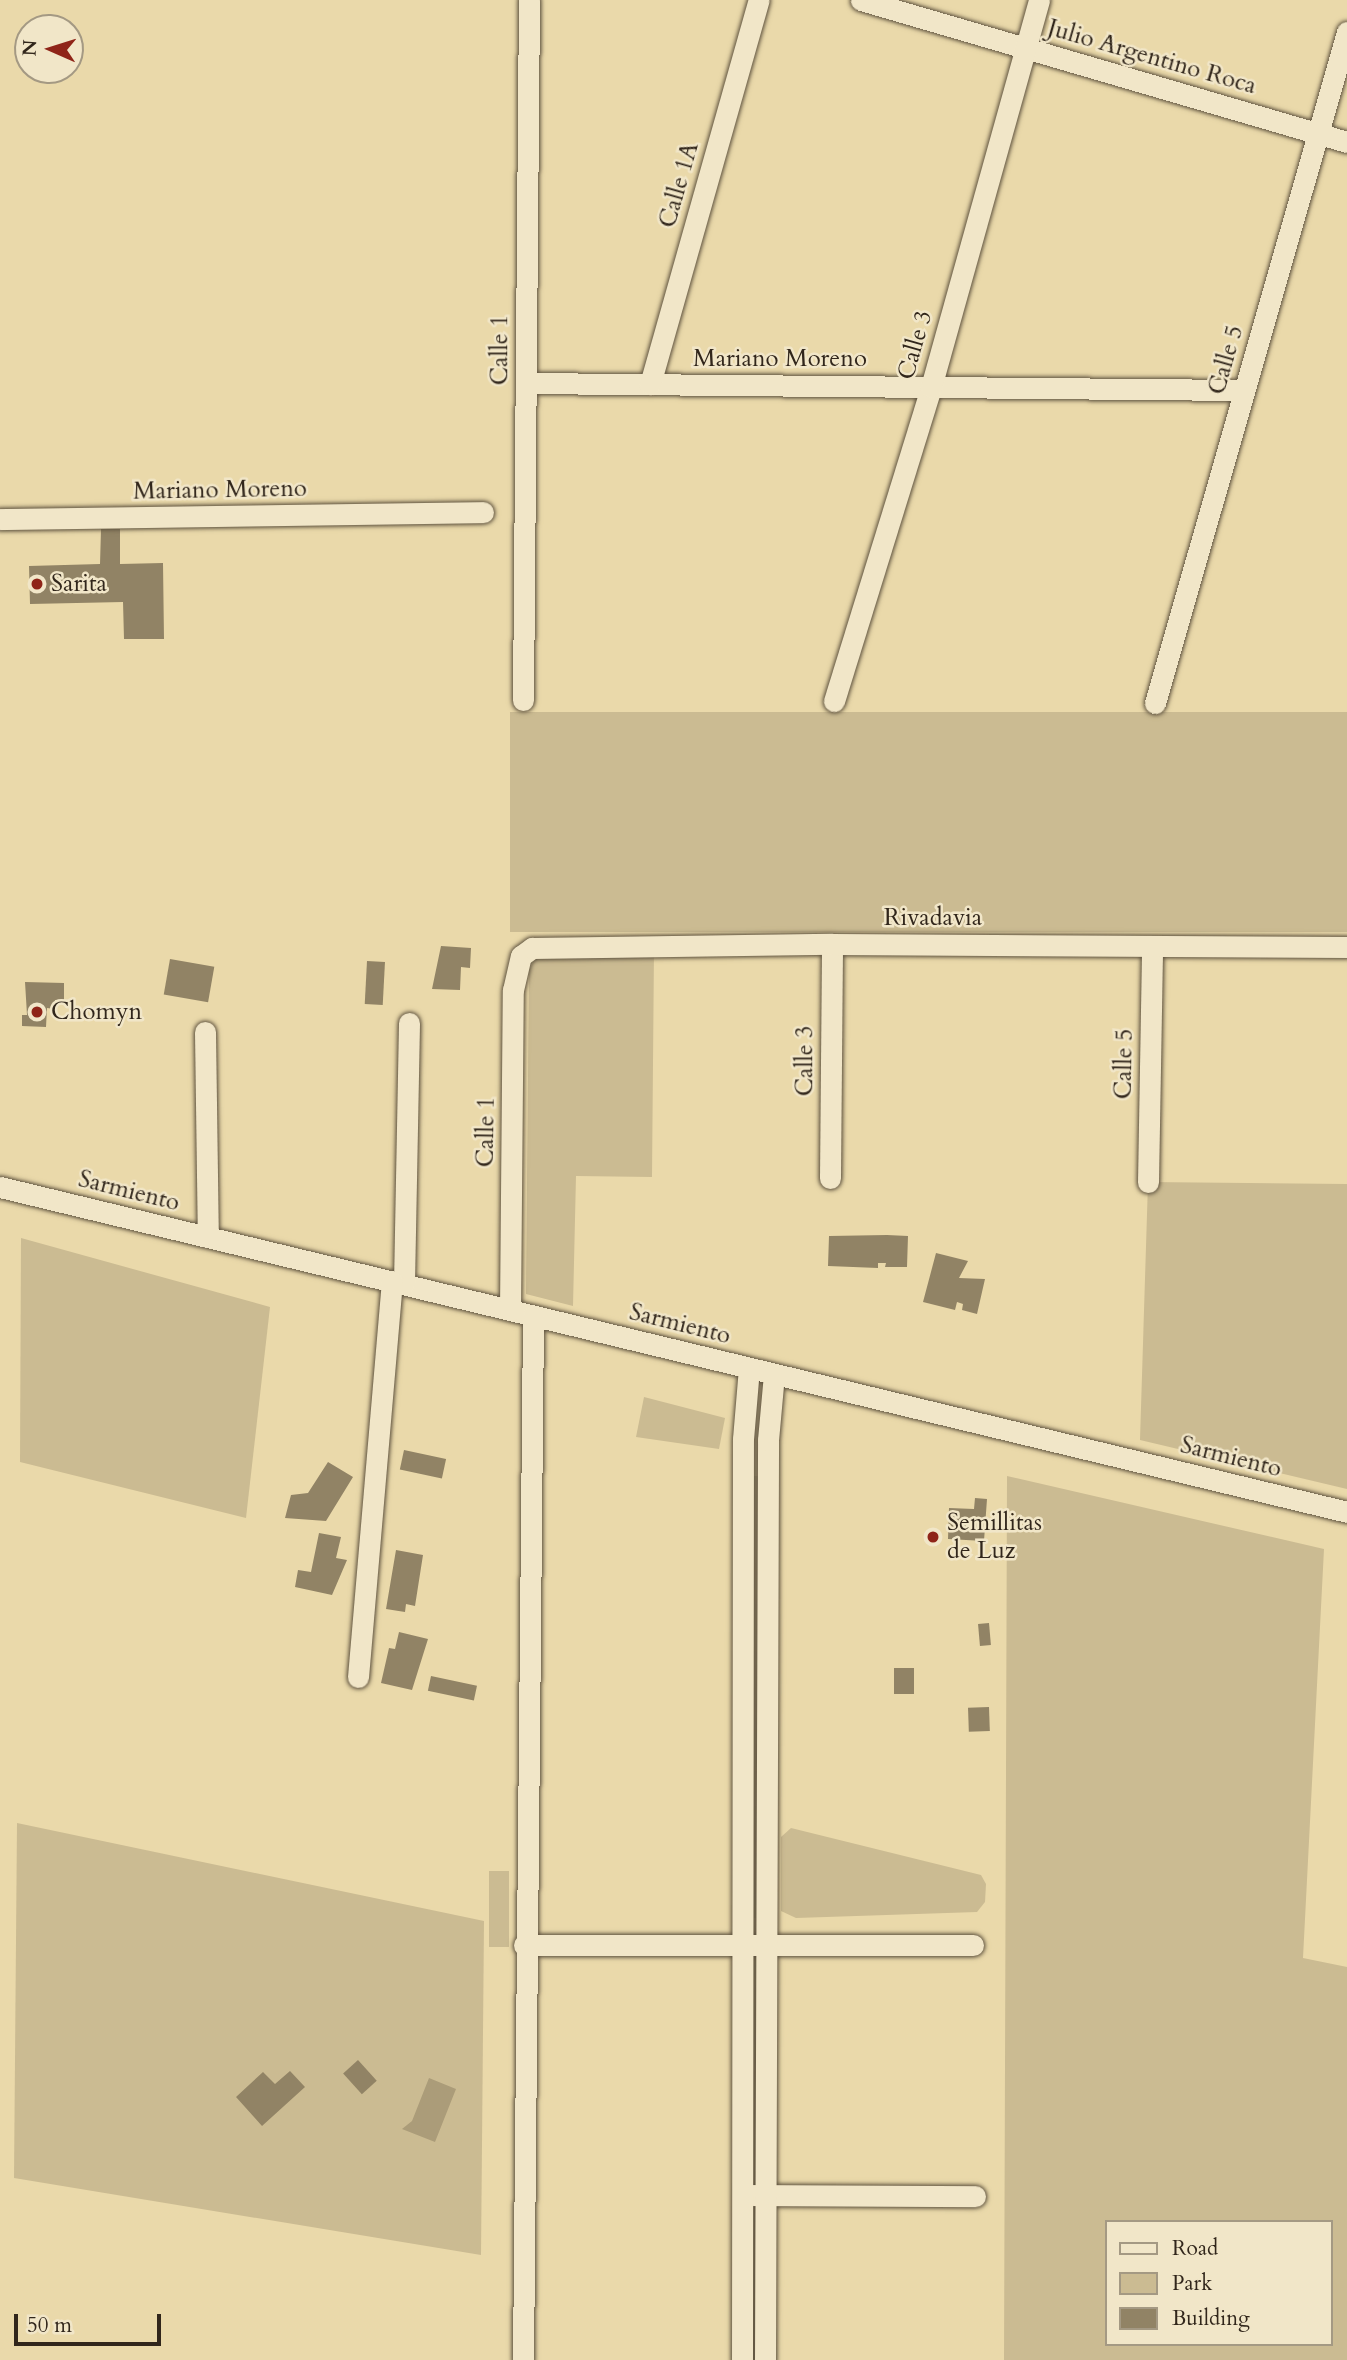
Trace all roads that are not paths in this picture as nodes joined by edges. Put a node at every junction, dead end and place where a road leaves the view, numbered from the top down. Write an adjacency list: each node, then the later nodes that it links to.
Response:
1 (529, 0): 9 (street, Calle 1)
2 (759, 0): 10 (street, Calle 1A)
3 (861, 0): 6 (street, Julio Argentino Roca)
4 (1039, 0): 6 (street, Calle 3)
5 (1347, 32): 7 (street, Calle 5)
6 (1025, 48): 7 (street, Julio Argentino Roca); 11 (street, Calle 3)
7 (1318, 133): 8 (street, Julio Argentino Roca); 12 (street, Calle 5)
8 (1347, 142)
9 (526, 383): 10 (street, Mariano Moreno); 15 (street, Calle 1)
10 (650, 384): 11 (street, Mariano Moreno)
11 (931, 387): 12 (street, Mariano Moreno); 16 (street, Calle 3)
12 (1244, 390): 17 (street, Calle 5)
13 (483, 512): 14 (street, Mariano Moreno)
14 (0, 519)
15 (523, 700)
16 (834, 701)
17 (1155, 703)
18 (832, 944): 19 (street, Rivadavia); 21 (street, Rivadavia); 24 (street, Calle 3)
19 (1152, 946): 20 (street, Rivadavia); 25 (street, Calle 5)
20 (1347, 947)
21 (521, 956): 29 (street, Calle 1)
22 (409, 1023): 28 (street)
23 (205, 1032): 27 (street)
24 (830, 1178)
25 (1148, 1182)
26 (0, 1187): 27 (street, Sarmiento)
27 (208, 1237): 28 (street, Sarmiento)
28 (398, 1283): 29 (street, Sarmiento); 36 (street)
29 (510, 1310): 30 (street, Sarmiento)
30 (533, 1316): 31 (street, Sarmiento); 37 (street)
31 (750, 1368): 32 (street, Sarmiento); 33 (street)
32 (774, 1374): 34 (street); 35 (street, Sarmiento)
33 (744, 1456): 34 (street); 38 (street)
34 (768, 1457): 39 (street)
35 (1347, 1512)
36 (358, 1677)
37 (524, 1945): 38 (street); 44 (street)
38 (743, 1945): 39 (street); 41 (street)
39 (766, 1945): 40 (street); 42 (street)
40 (973, 1945)
41 (742, 2195): 42 (street); 45 (street)
42 (766, 2195): 43 (street); 46 (street)
43 (975, 2196)
44 (523, 2360)
45 (742, 2360)
46 (765, 2360)

